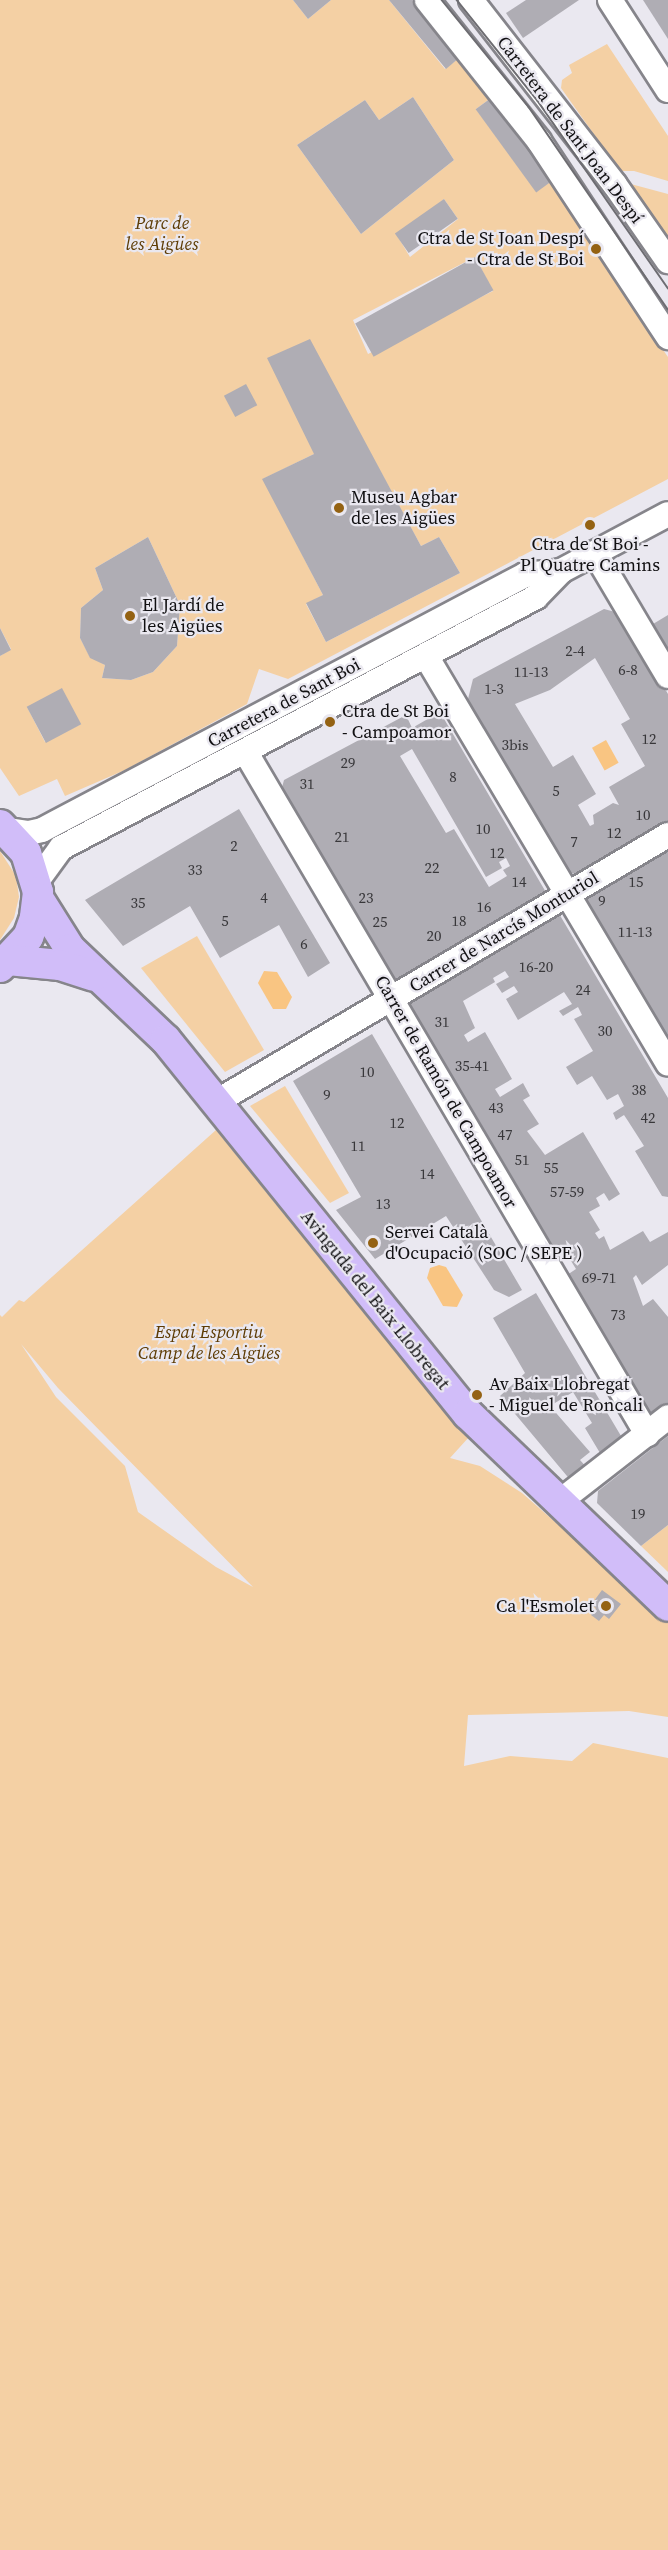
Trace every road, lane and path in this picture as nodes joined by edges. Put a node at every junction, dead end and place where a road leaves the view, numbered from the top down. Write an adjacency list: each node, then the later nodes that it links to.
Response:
1 (427, 0): 6 (street, Carretera de Sant Joan Despí)
2 (471, 0): 5 (street, Carretera de Sant Joan Despí)
3 (610, 0): 4 (street)
4 (668, 90)
5 (668, 261)
6 (668, 337)
7 (668, 514): 8 (street, Carretera de Sant Boi)
8 (595, 553): 9 (street, Carretera de Sant Boi); 11 (street)
9 (561, 571): 10 (street, Carretera de Sant Boi); 13 (street, Carretera de Sant Boi)
10 (426, 656): 12 (street, Carretera de Sant Boi); 16 (street)
11 (668, 676)
12 (245, 751): 15 (street, Carretera de Sant Boi); 19 (street, Carrer de Ramón de Campoamor)
13 (3, 828): 15 (main road, Avinguda del Baix Llobregat)
14 (668, 835): 16 (street, Carrer de Narcís Monturiol)
15 (38, 889): 17 (main road); 18 (main road, Avinguda del Baix Llobregat)
16 (568, 894): 19 (street, Carrer de Narcís Monturiol); 20 (street)
17 (4, 964): 18 (main road, Avinguda del Baix Llobregat)
18 (100, 978): 21 (main road, Avinguda del Baix Llobregat)
19 (391, 998): 21 (street, Carrer de Narcís Monturiol); 23 (street, Carrer de Ramón de Campoamor)
20 (668, 1063)
21 (216, 1102): 24 (main road, Avinguda del Baix Llobregat)
22 (668, 1417): 23 (street)
23 (647, 1434): 24 (street)
24 (559, 1502): 25 (main road, Avinguda del Baix Llobregat)
25 (668, 1606)

